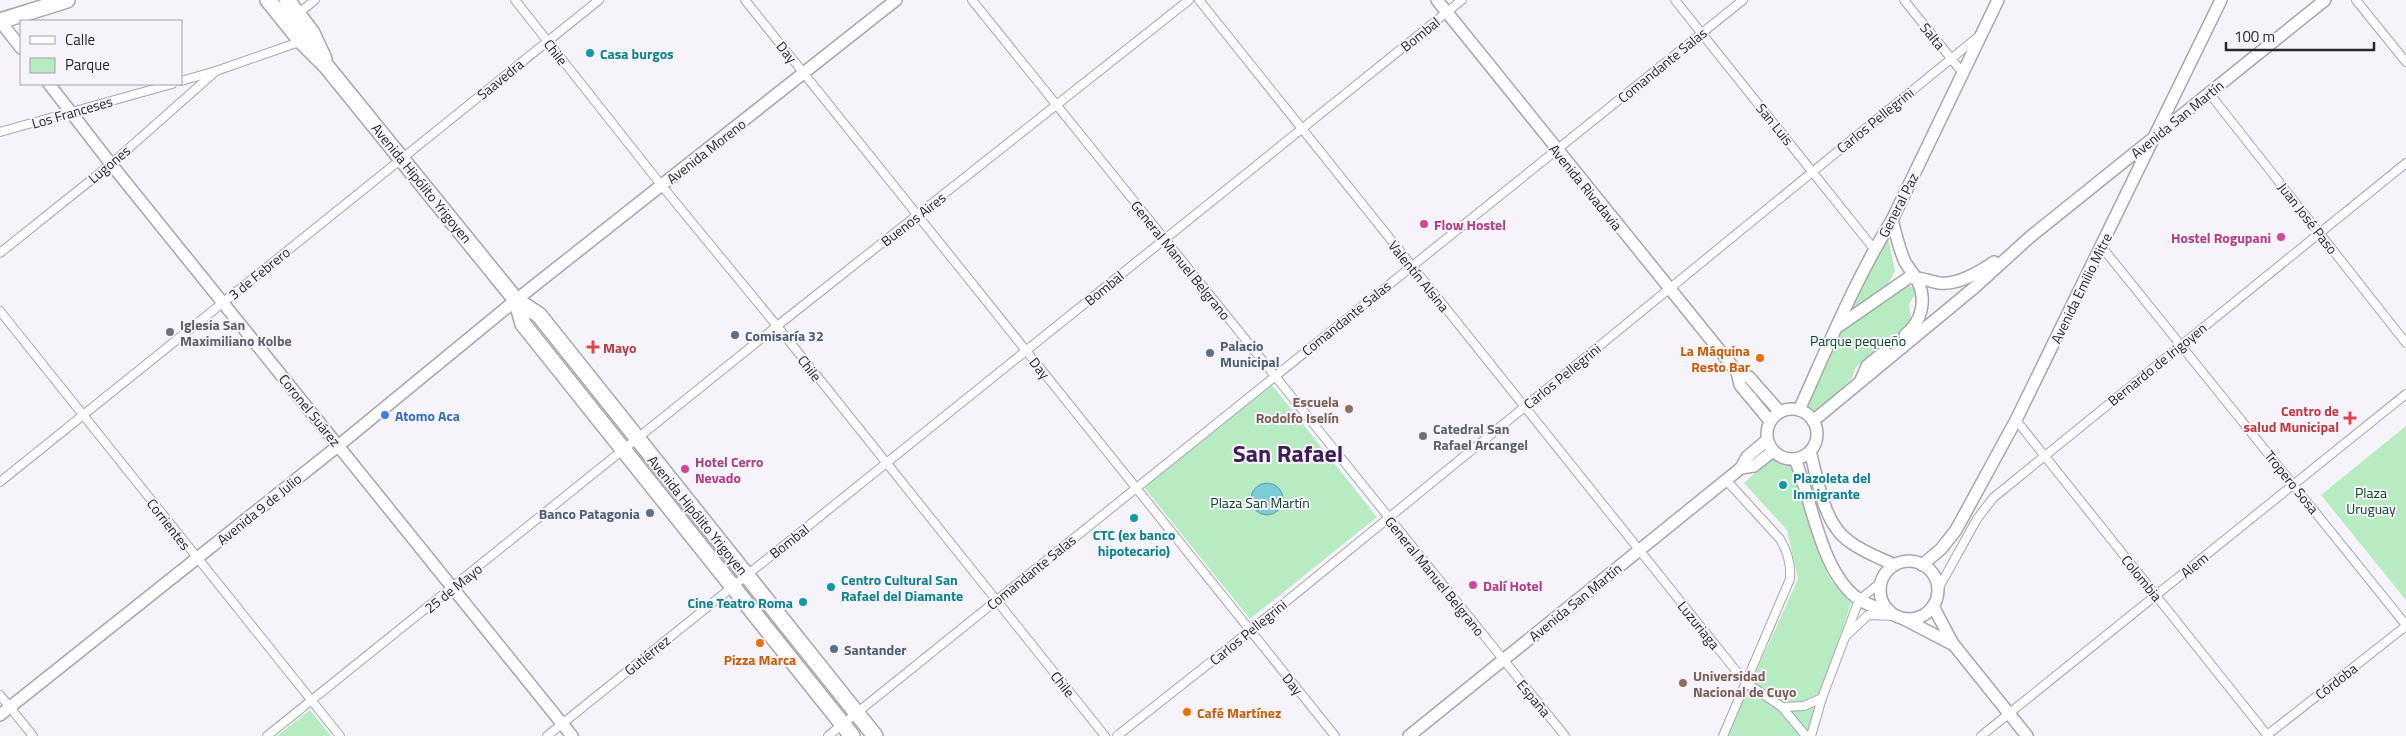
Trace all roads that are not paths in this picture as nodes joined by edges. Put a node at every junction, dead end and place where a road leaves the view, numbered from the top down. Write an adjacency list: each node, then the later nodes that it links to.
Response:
1 (68, 0): 23 (highway)
2 (268, 0): 22 (highway, Avenida Hipólito Yrigoyen)
3 (287, 0): 22 (highway, Avenida Hipólito Yrigoyen)
4 (315, 0): 22 (street)
5 (515, 0): 27 (street, Chile)
6 (598, 0): 27 (street, Saavedra)
7 (745, 0): 33 (street, Day)
8 (896, 0): 33 (street, Avenida Moreno)
9 (972, 0): 38 (street, General Manuel Belgrano)
10 (1189, 0): 38 (street, Buenos Aires)
11 (1199, 0): 40 (street, Valentín Alsina)
12 (1437, 0): 21 (street, Avenida Rivadavia)
13 (1462, 0): 21 (street, Bombal)
14 (1675, 0): 24 (street, San Luis)
15 (1743, 0): 24 (street, Comandante Salas)
16 (1904, 0): 29 (street, Salta)
17 (1998, 0): 25 (street, General Paz)
18 (2221, 0): 42 (street, Avenida Emilio Mitre)
19 (2325, 0): 37 (street, Avenida San Martín)
20 (2356, 0): 30 (street)
21 (1447, 12): 40 (street, Bombal); 43 (street, Avenida Rivadavia)
22 (292, 18): 26 (highway, Avenida Hipólito Yrigoyen)
23 (0, 21): 28 (street)
24 (1701, 33): 43 (street, Comandante Salas); 47 (street, San Luis)
25 (1981, 34): 29 (street, Carlos Pellegrini); 32 (street, General Paz)
26 (307, 37): 31 (street); 44 (highway, Avenida Hipólito Yrigoyen)
27 (548, 41): 44 (street, Saavedra); 48 (street, Chile)
28 (20, 47)
29 (1951, 59): 32 (street, Salta); 47 (street, Carlos Pellegrini)
30 (2406, 62)
31 (216, 71): 34 (street); 46 (street, Lugones)
32 (1962, 72): 50 (street, General Paz)
33 (804, 74): 48 (street, Avenida Moreno); 49 (street, Day)
34 (182, 81)
35 (50, 85): 39 (street, Coronel Suárez)
36 (168, 85): 39 (street, Los Franceses)
37 (2209, 93): 42 (street, Avenida San Martín); 51 (street, Juan José Paso)
38 (1057, 105): 49 (street, Buenos Aires); 53 (street, General Manuel Belgrano)
39 (71, 112): 41 (street, Los Franceses); 46 (street, Coronel Suárez)
40 (1301, 129): 53 (street, Bombal); 57 (street, Valentín Alsina)
41 (0, 132)
42 (2154, 137): 52 (street, Avenida San Martín); 54 (street, Avenida Emilio Mitre)
43 (1557, 149): 57 (street, Comandante Salas); 59 (street, Avenida Rivadavia)
44 (402, 158): 60 (highway, Avenida Hipólito Yrigoyen); 61 (street, 3 de Febrero)
45 (2406, 163): 51 (street, Bernardo de Irigoyen)
46 (111, 164): 56 (street, Lugones); 61 (street, Coronel Suárez)
47 (1814, 171): 55 (street, San Luis); 59 (street, Carlos Pellegrini)
48 (662, 186): 60 (street, Avenida Moreno); 63 (street, Chile)
49 (918, 215): 63 (street, Buenos Aires); 67 (street, Day)
50 (1892, 220): 55 (street, General Paz); 58 (street)
51 (2319, 232): 65 (street, Juan José Paso); 66 (street, Bernardo de Irigoyen)
52 (2030, 237): 58 (street, Avenida San Martín); 70 (street, Avenida San Martín)
53 (1165, 239): 67 (street, Bombal); 69 (street, General Manuel Belgrano)
54 (2101, 246): 66 (street, Tropero Sosa); 76 (street, Avenida Emilio Mitre)
55 (1874, 249): 64 (street, General Paz)
56 (0, 253)
57 (1411, 266): 69 (street, Comandante Salas); 72 (street, Valentín Alsina)
58 (1915, 277): 64 (street); 70 (street)
59 (1669, 289): 68 (street, Avenida Rivadavia); 72 (street, Carlos Pellegrini)
60 (516, 300): 79 (highway, Avenida Hipólito Yrigoyen); 81 (street, Avenida 9 de Julio); 82 (highway, Avenida Hipólito Yrigoyen)
61 (223, 302): 75 (street, 3 de Febrero); 81 (street, Coronel Suárez)
62 (0, 311): 75 (street, Corrientes)
63 (777, 326): 79 (street, Buenos Aires); 87 (street, Chile)
64 (1836, 329): 73 (street, General Paz)
65 (2406, 343)
66 (2182, 344): 85 (street, Bernardo de Irigoyen); 91 (street, Tropero Sosa)
67 (1026, 351): 87 (street, Bombal); 92 (street, Day)
68 (1737, 372): 74 (street, Avenida Rivadavia); 77 (street, Avenida Rivadavia)
69 (1275, 376): 92 (street, Comandante Salas); 93 (street, General Manuel Belgrano)
70 (1860, 382): 78 (street, Avenida San Martín)
71 (2406, 394): 91 (street, Alem)
72 (1524, 407): 93 (street, Carlos Pellegrini); 94 (street, Valentín Alsina)
73 (1799, 410): 74 (street); 78 (street)
74 (1780, 412): 77 (street)
75 (84, 415): 90 (street, 3 de Febrero); 95 (street, Corrientes)
76 (2016, 420): 85 (street, Colombia); 96 (street, Avenida Emilio Mitre)
77 (1770, 421): 80 (street)
78 (1812, 421): 84 (street)
79 (638, 438): 82 (street, 25 de Mayo); 98 (highway, Avenida Hipólito Yrigoyen)
80 (1767, 440): 83 (street); 88 (street, Avenida San Martín)
81 (338, 446): 95 (street, Avenida 9 de Julio); 101 (street, Coronel Suárez)
82 (623, 450): 100 (highway, Avenida Hipólito Yrigoyen); 101 (street, 25 de Mayo)
83 (1773, 451): 86 (street); 88 (street, Avenida San Martín)
84 (1810, 451): 86 (street); 97 (street)
85 (2044, 456): 102 (street, Bernardo de Irigoyen); 103 (street, Colombia)
86 (1795, 459): 105 (street)
87 (886, 464): 98 (street, Bombal); 104 (street, Chile)
88 (1741, 468): 89 (street, Avenida San Martín)
89 (1726, 480): 94 (street, Avenida San Martín); 113 (street)
90 (0, 482)
91 (2294, 484): 103 (street, Alem); 108 (street, Tropero Sosa)
92 (1136, 488): 104 (street, Comandante Salas); 109 (street, Day)
93 (1388, 518): 109 (street, Carlos Pellegrini); 112 (street, General Manuel Belgrano)
94 (1639, 550): 112 (street, Avenida San Martín); 113 (street, Luzuriaga)
95 (196, 559): 116 (street, Corrientes); 117 (street, Avenida 9 de Julio)
96 (1922, 564): 97 (street); 102 (street)
97 (1895, 565): 99 (street)
98 (746, 575): 100 (street, Gutiérrez); 119 (highway, Avenida Hipólito Yrigoyen)
99 (1880, 583): 105 (street); 107 (street)
100 (732, 586): 122 (street, Gutiérrez); 123 (highway, Avenida Hipólito Yrigoyen)
101 (453, 588): 116 (street, 25 de Mayo); 122 (street, Coronel Suárez)
102 (1938, 591): 106 (street)
103 (2156, 596): 120 (street, Alem); 141 (street, Colombia)
104 (996, 600): 119 (street, Comandante Salas); 131 (street, Chile)
105 (1859, 600): 107 (street); 110 (street)
106 (1933, 606): 107 (street); 111 (street)
107 (1896, 615): 110 (street); 111 (street)
108 (2406, 626): 141 (street, Córdoba)
109 (1250, 631): 132 (street, Carlos Pellegrini); 133 (street, Day)
110 (1844, 638): 115 (street)
111 (1954, 645): 120 (street)
112 (1503, 660): 134 (street, Avenida San Martín); 135 (street, España)
113 (1746, 682): 118 (street, Luzuriaga); 136 (street)
114 (0, 695): 117 (street)
115 (1822, 698): 118 (street); 138 (street)
116 (312, 701): 125 (street, 25 de Mayo); 126 (street, Corrientes)
117 (10, 707): 121 (street, Avenida 9 de Julio); 124 (street)
118 (1782, 707): 137 (street, Luzuriaga)
119 (857, 713): 123 (street, Comandante Salas); 130 (highway, Avenida Hipólito Yrigoyen)
120 (2009, 714): 139 (street, Alem); 140 (street)
121 (0, 715)
122 (562, 724): 127 (street, Gutiérrez); 128 (street, Coronel Suárez)
123 (847, 730): 129 (street, Comandante Salas)
124 (33, 736)
125 (267, 736)
126 (340, 736)
127 (547, 736)
128 (572, 736)
129 (828, 736)
130 (875, 736)
131 (1104, 736)
132 (1117, 736)
133 (1335, 736)
134 (1409, 736)
135 (1565, 736)
136 (1723, 736)
137 (1806, 736)
138 (1811, 736)
139 (1981, 736)
140 (2027, 736)
141 (2267, 736)

